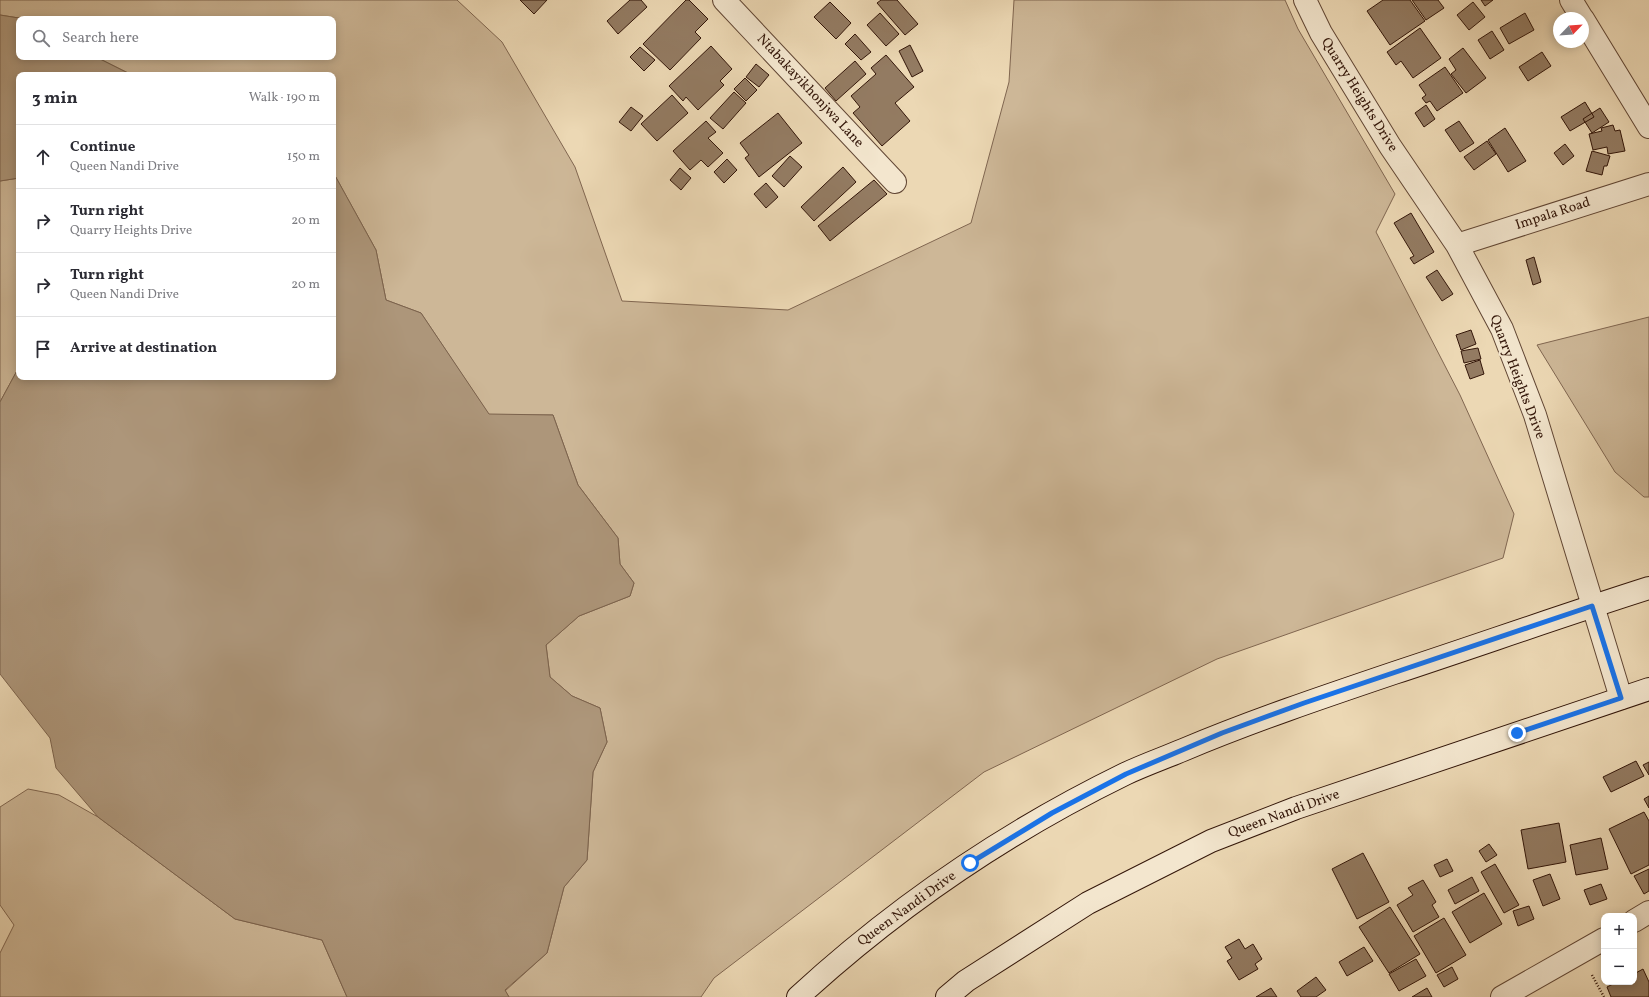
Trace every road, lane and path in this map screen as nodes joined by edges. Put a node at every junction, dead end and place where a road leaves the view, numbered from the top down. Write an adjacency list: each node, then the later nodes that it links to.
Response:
1 (724, 0): 7 (main road, Ntabakayikhonjwa Lane)
2 (1305, 0): 9 (main road, Quarry Heights Drive)
3 (1571, 0): 4 (main road)
4 (1579, 12)
5 (1589, 28): 6 (main road)
6 (1649, 126)
7 (895, 182)
8 (1649, 184): 9 (main road, Impala Road)
9 (1457, 245): 11 (main road, Quarry Heights Drive)
10 (1649, 588): 11 (main road, Queen Nandi Drive)
11 (1592, 606): 13 (main road, Quarry Heights Drive); 18 (main road, Queen Nandi Drive)
12 (1649, 689): 13 (main road, Queen Nandi Drive)
13 (1621, 698): 19 (main road, Queen Nandi Drive)
14 (1649, 912): 15 (main road)
15 (1637, 919)
16 (1601, 942): 17 (main road)
17 (1505, 996)
18 (798, 997)
19 (947, 997)

